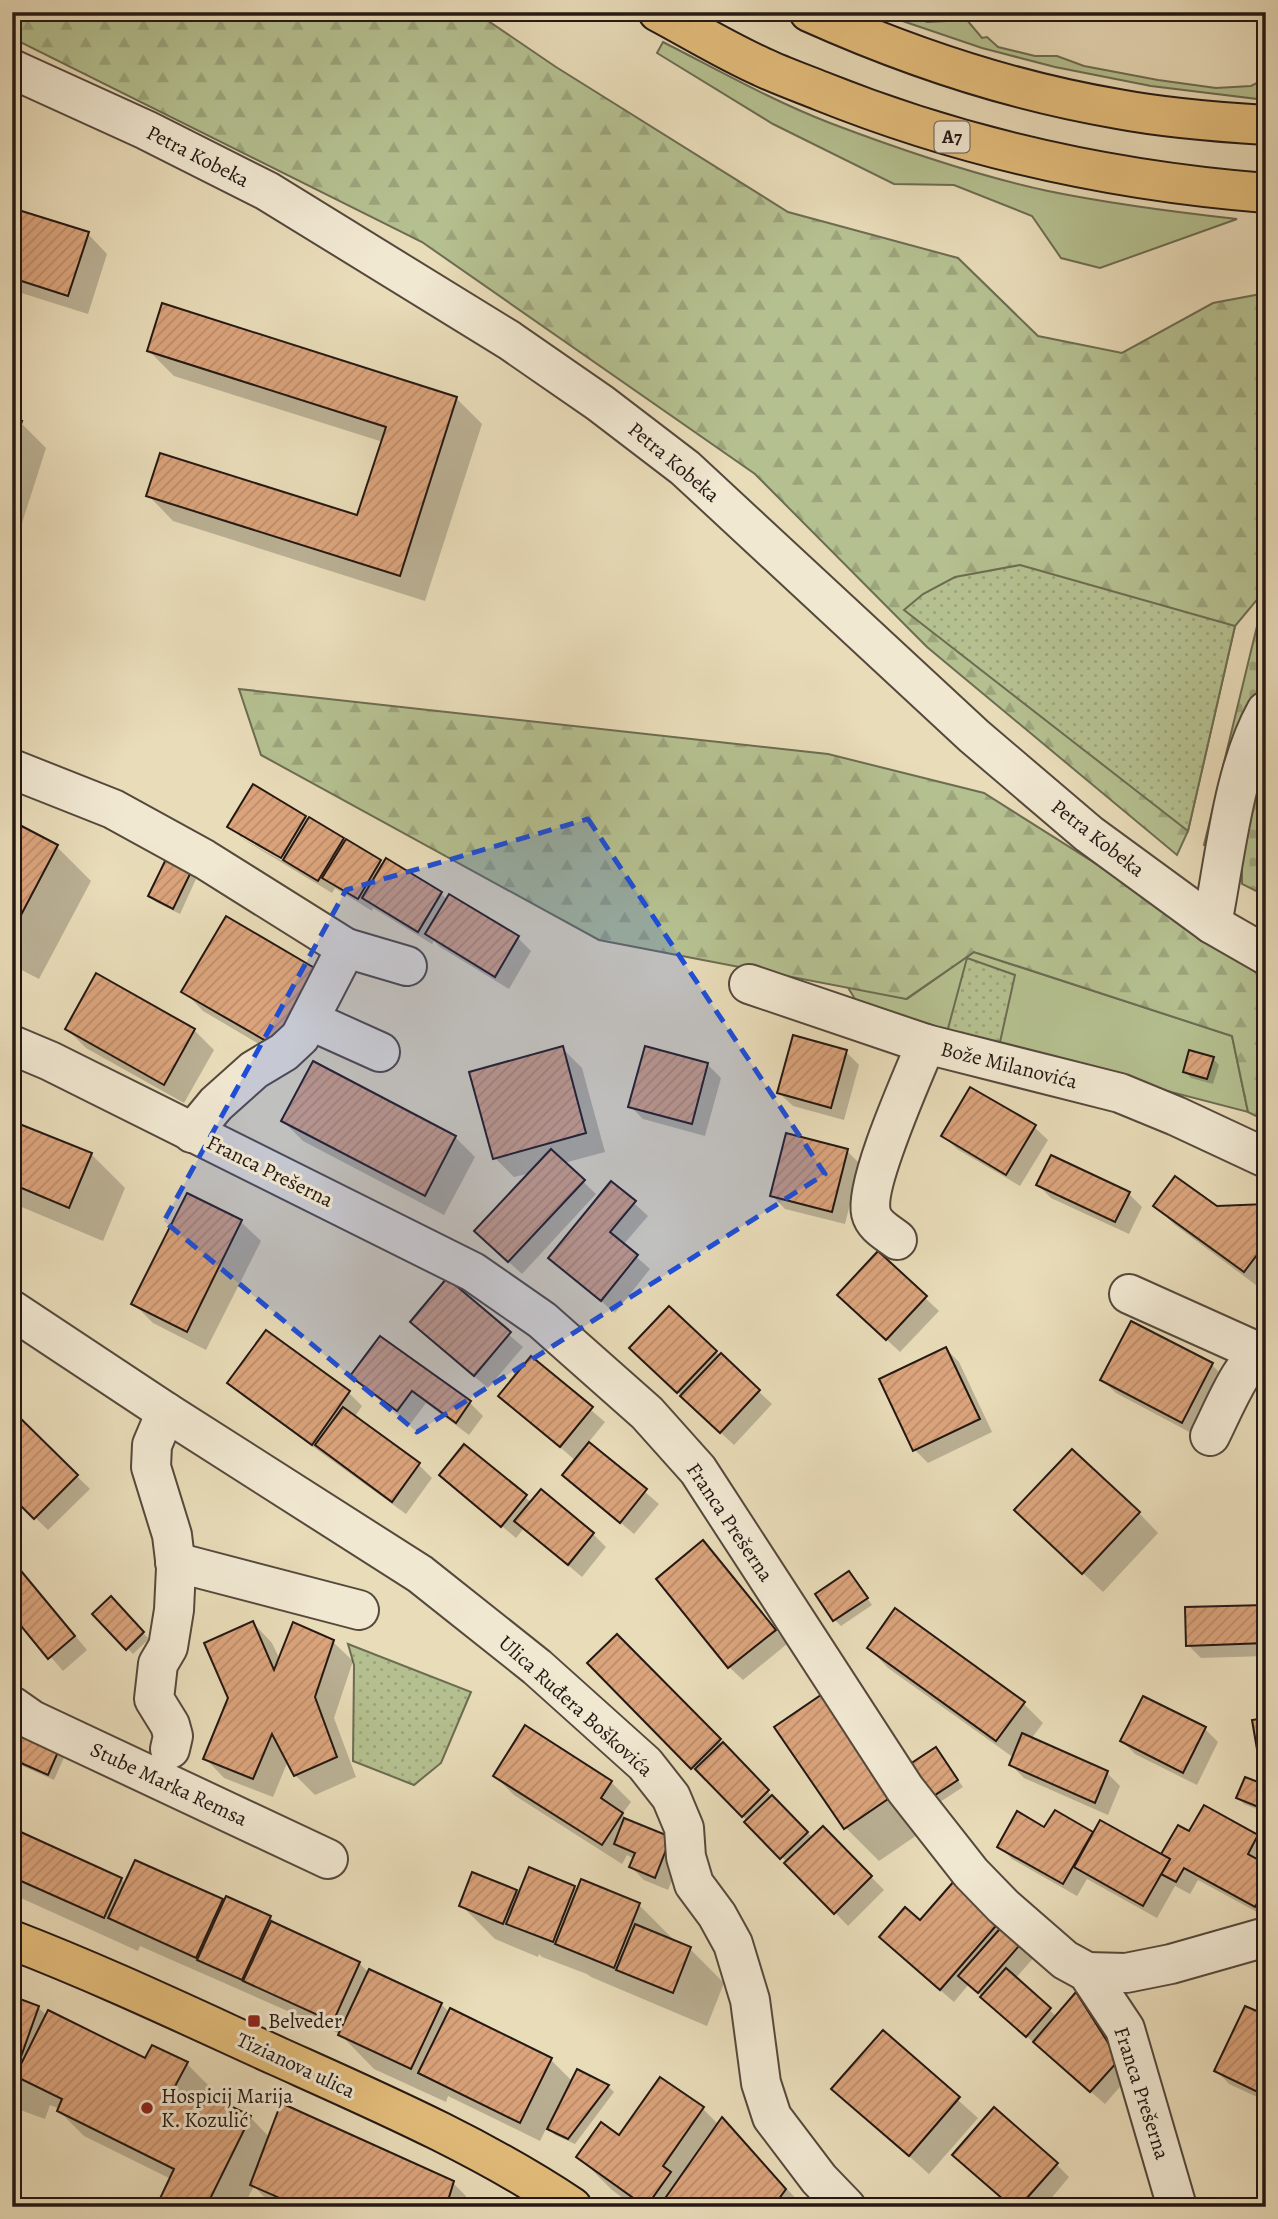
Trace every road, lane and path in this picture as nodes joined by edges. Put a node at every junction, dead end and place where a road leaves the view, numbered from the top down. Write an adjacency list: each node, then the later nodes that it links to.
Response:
1 (658, 12): 5 (main road, A7)
2 (809, 12): 4 (main road)
3 (12, 69): 8 (street, Petra Kobeka)
4 (1266, 125)
5 (1266, 192)
6 (1266, 711): 8 (street)
7 (12, 769): 9 (street)
8 (1212, 924): 10 (street, Petra Kobeka)
9 (346, 948): 11 (street); 13 (street)
10 (1266, 955)
11 (407, 966)
12 (749, 984): 14 (street, Bože Milanovića)
13 (309, 1020): 16 (street); 17 (street)
14 (926, 1044): 18 (street, Bože Milanovića); 19 (street)
15 (12, 1045): 17 (street, Franca Prešerna)
16 (380, 1052)
17 (192, 1133): 32 (street, Franca Prešerna)
18 (1266, 1158)
19 (897, 1240)
20 (1129, 1294): 22 (street)
21 (12, 1310): 23 (street, Ulica Ruđera Boškovića)
22 (1262, 1351): 24 (street)
23 (166, 1412): 25 (street); 34 (street, Ulica Ruđera Boškovića)
24 (1210, 1436)
25 (175, 1562): 26 (street); 28 (street)
26 (359, 1610)
27 (12, 1706): 29 (street, Stube Marka Remsa)
28 (170, 1749)
29 (328, 1858)
30 (1266, 1937): 32 (street)
31 (12, 1940): 33 (main road, Tizianova ulica)
32 (1087, 1972): 35 (street, Franca Prešerna)
33 (572, 2207)
34 (846, 2207)
35 (1177, 2207)

